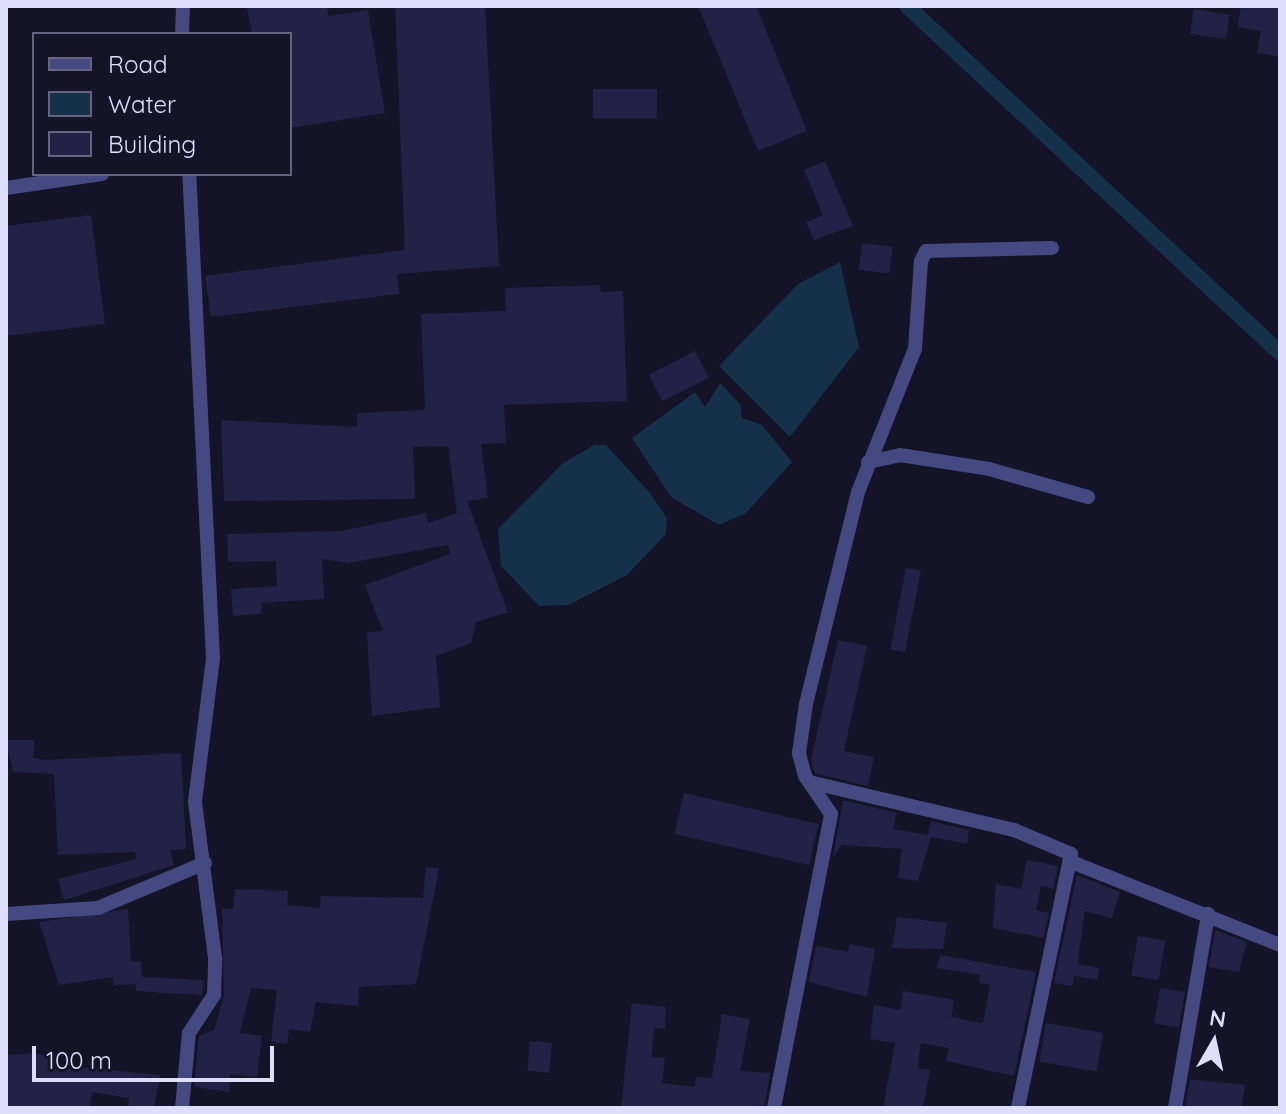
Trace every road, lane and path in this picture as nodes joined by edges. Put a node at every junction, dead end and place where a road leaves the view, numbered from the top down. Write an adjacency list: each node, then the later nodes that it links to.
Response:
1 (183, 6): 2 (street)
2 (182, 32)
3 (88, 176): 5 (street)
4 (189, 176): 10 (street)
5 (6, 188)
6 (1052, 248): 7 (street)
7 (868, 462): 8 (street); 9 (street)
8 (1088, 497)
9 (809, 782): 11 (street); 16 (street)
10 (205, 863): 12 (street); 15 (street)
11 (1074, 863): 13 (street); 17 (street)
12 (6, 914)
13 (1208, 914): 14 (street); 18 (street)
14 (1280, 945)
15 (182, 1108)
16 (774, 1108)
17 (1018, 1108)
18 (1175, 1108)

